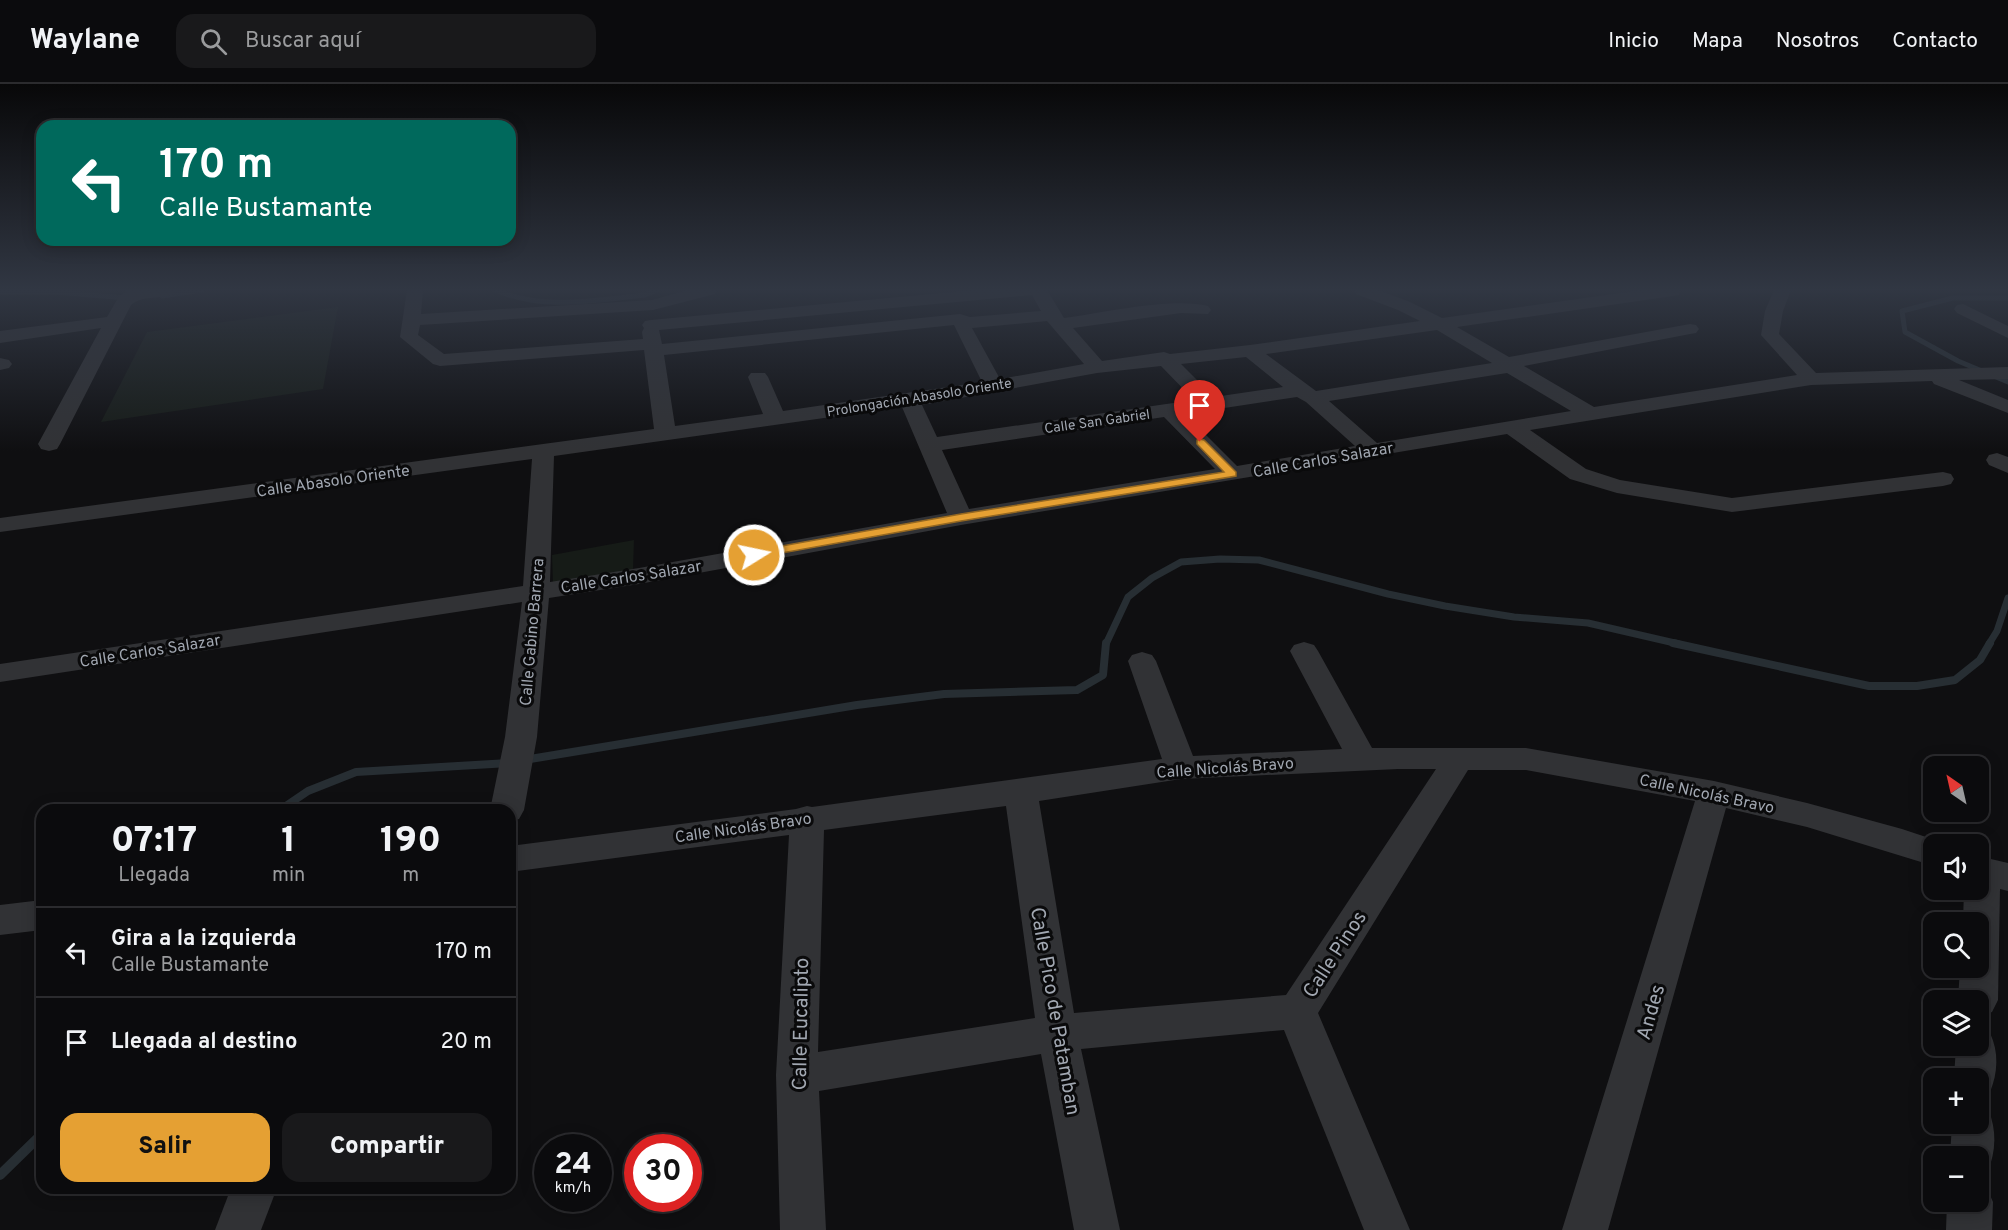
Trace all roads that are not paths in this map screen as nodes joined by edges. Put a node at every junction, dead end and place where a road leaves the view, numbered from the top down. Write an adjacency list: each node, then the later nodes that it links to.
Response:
1 (102, 343): 32 (street)
2 (418, 343): 12 (street)
3 (656, 343): 12 (street)
4 (665, 343): 12 (street)
5 (973, 343): 22 (street)
6 (1076, 343): 17 (street)
7 (1258, 343): 14 (street)
8 (1305, 343): 13 (street, Prolongación Abasolo Oriente)
9 (1473, 343): 16 (street)
10 (1621, 343): 16 (street, Calle San Gabriel)
11 (1778, 343): 21 (street)
12 (653, 344): 31 (street)
13 (1250, 351): 14 (street, Prolongación Abasolo Oriente); 23 (street)
14 (1186, 356): 15 (street, Prolongación Abasolo Oriente)
15 (1164, 358): 17 (street, Prolongación Abasolo Oriente); 25 (street)
16 (1511, 365): 23 (street, Calle San Gabriel); 28 (street)
17 (1097, 367): 22 (street, Prolongación Abasolo Oriente)
18 (2008, 373): 19 (street, Calle Carlos Salazar)
19 (1931, 376): 21 (street, Calle Carlos Salazar); 26 (street)
20 (758, 377): 29 (street)
21 (1811, 379): 28 (street, Calle Carlos Salazar)
22 (994, 385): 24 (street, Prolongación Abasolo Oriente)
23 (1306, 395): 25 (street, Calle San Gabriel); 34 (street)
24 (910, 401): 29 (street, Prolongación Abasolo Oriente); 33 (street)
25 (1209, 404): 27 (street, Calle San Gabriel)
26 (2008, 406)
27 (1169, 410): 33 (street, Calle San Gabriel); 36 (street)
28 (1591, 414): 30 (street, Calle Carlos Salazar)
29 (776, 419): 31 (street, Prolongación Abasolo Oriente)
30 (1511, 427): 34 (street, Calle Carlos Salazar); 37 (street)
31 (665, 434): 35 (street, Calle Abasolo Oriente)
32 (49, 444)
33 (929, 446): 38 (street)
34 (1372, 450): 36 (street, Calle Carlos Salazar)
35 (543, 452): 39 (street, Calle Abasolo Oriente); 40 (street, Calle Gabino Barrera)
36 (1232, 474): 38 (street, Calle Carlos Salazar)
37 (1942, 479)
38 (961, 518): 40 (street, Calle Carlos Salazar)
39 (0, 525)
40 (536, 591): 43 (street, Calle Carlos Salazar); 49 (street, Calle Gabino Barrera)
41 (1304, 651): 45 (street)
42 (1142, 661): 46 (street)
43 (0, 673)
44 (1460, 759): 45 (street, Calle Nicolás Bravo); 48 (street, Calle Nicolás Bravo); 57 (street, Calle Pinos)
45 (1363, 760): 46 (street, Calle Nicolás Bravo)
46 (1181, 768): 47 (street, Calle Nicolás Bravo)
47 (1021, 792): 50 (street, Calle Nicolás Bravo); 58 (street, Calle Pico de Patamban)
48 (1714, 793): 51 (street, Calle Nicolás Bravo); 66 (street, Andes)
49 (508, 804)
50 (807, 818): 52 (street, Calle Nicolás Bravo); 59 (street, Calle Eucalipto)
51 (1923, 850)
52 (516, 858)
53 (1990, 873): 56 (street)
54 (36, 916): 55 (street)
55 (0, 920)
56 (1979, 990)
57 (1297, 1011): 58 (street); 65 (street, Calle Pinos)
58 (1057, 1033): 59 (street); 64 (street, Calle Pico de Patamban)
59 (797, 1075): 63 (street, Calle Eucalipto)
60 (252, 1194): 62 (street)
61 (1970, 1212): 67 (street)
62 (238, 1230)
63 (803, 1230)
64 (1097, 1230)
65 (1388, 1230)
66 (1586, 1230)
67 (1969, 1230)

